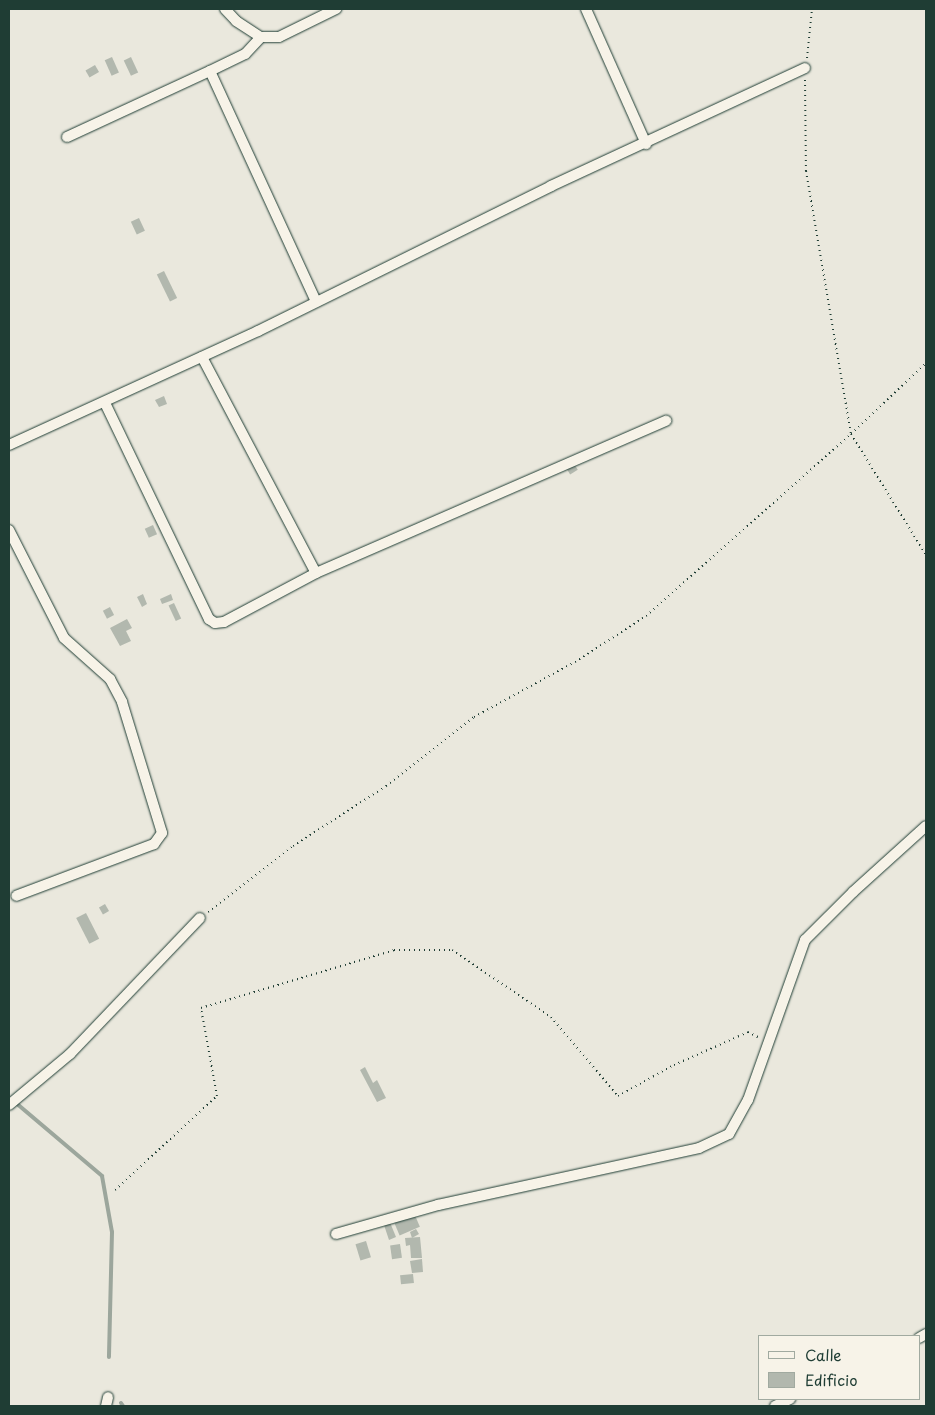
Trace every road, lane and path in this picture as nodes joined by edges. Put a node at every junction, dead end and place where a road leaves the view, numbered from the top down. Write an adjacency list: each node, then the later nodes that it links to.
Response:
1 (224, 9): 5 (street)
2 (336, 9): 5 (street)
3 (586, 9): 9 (street)
4 (812, 9): 6 (path)
5 (261, 37): 7 (street)
6 (805, 68): 9 (street); 15 (path)
7 (210, 71): 8 (street); 10 (street)
8 (67, 137)
9 (646, 144): 10 (street)
10 (316, 301): 11 (street)
11 (202, 358): 13 (street); 19 (street)
12 (926, 362): 15 (path)
13 (105, 403): 16 (street); 19 (street)
14 (666, 421): 19 (street)
15 (851, 434): 18 (path); 22 (path)
16 (9, 445)
17 (9, 530): 21 (street)
18 (926, 555)
19 (316, 574)
20 (926, 826): 23 (street)
21 (16, 896)
22 (200, 918): 24 (street)
23 (768, 1041): 25 (path); 26 (street)
24 (9, 1105)
25 (115, 1190)
26 (336, 1234)
27 (788, 1400): 28 (street)
28 (775, 1406)

